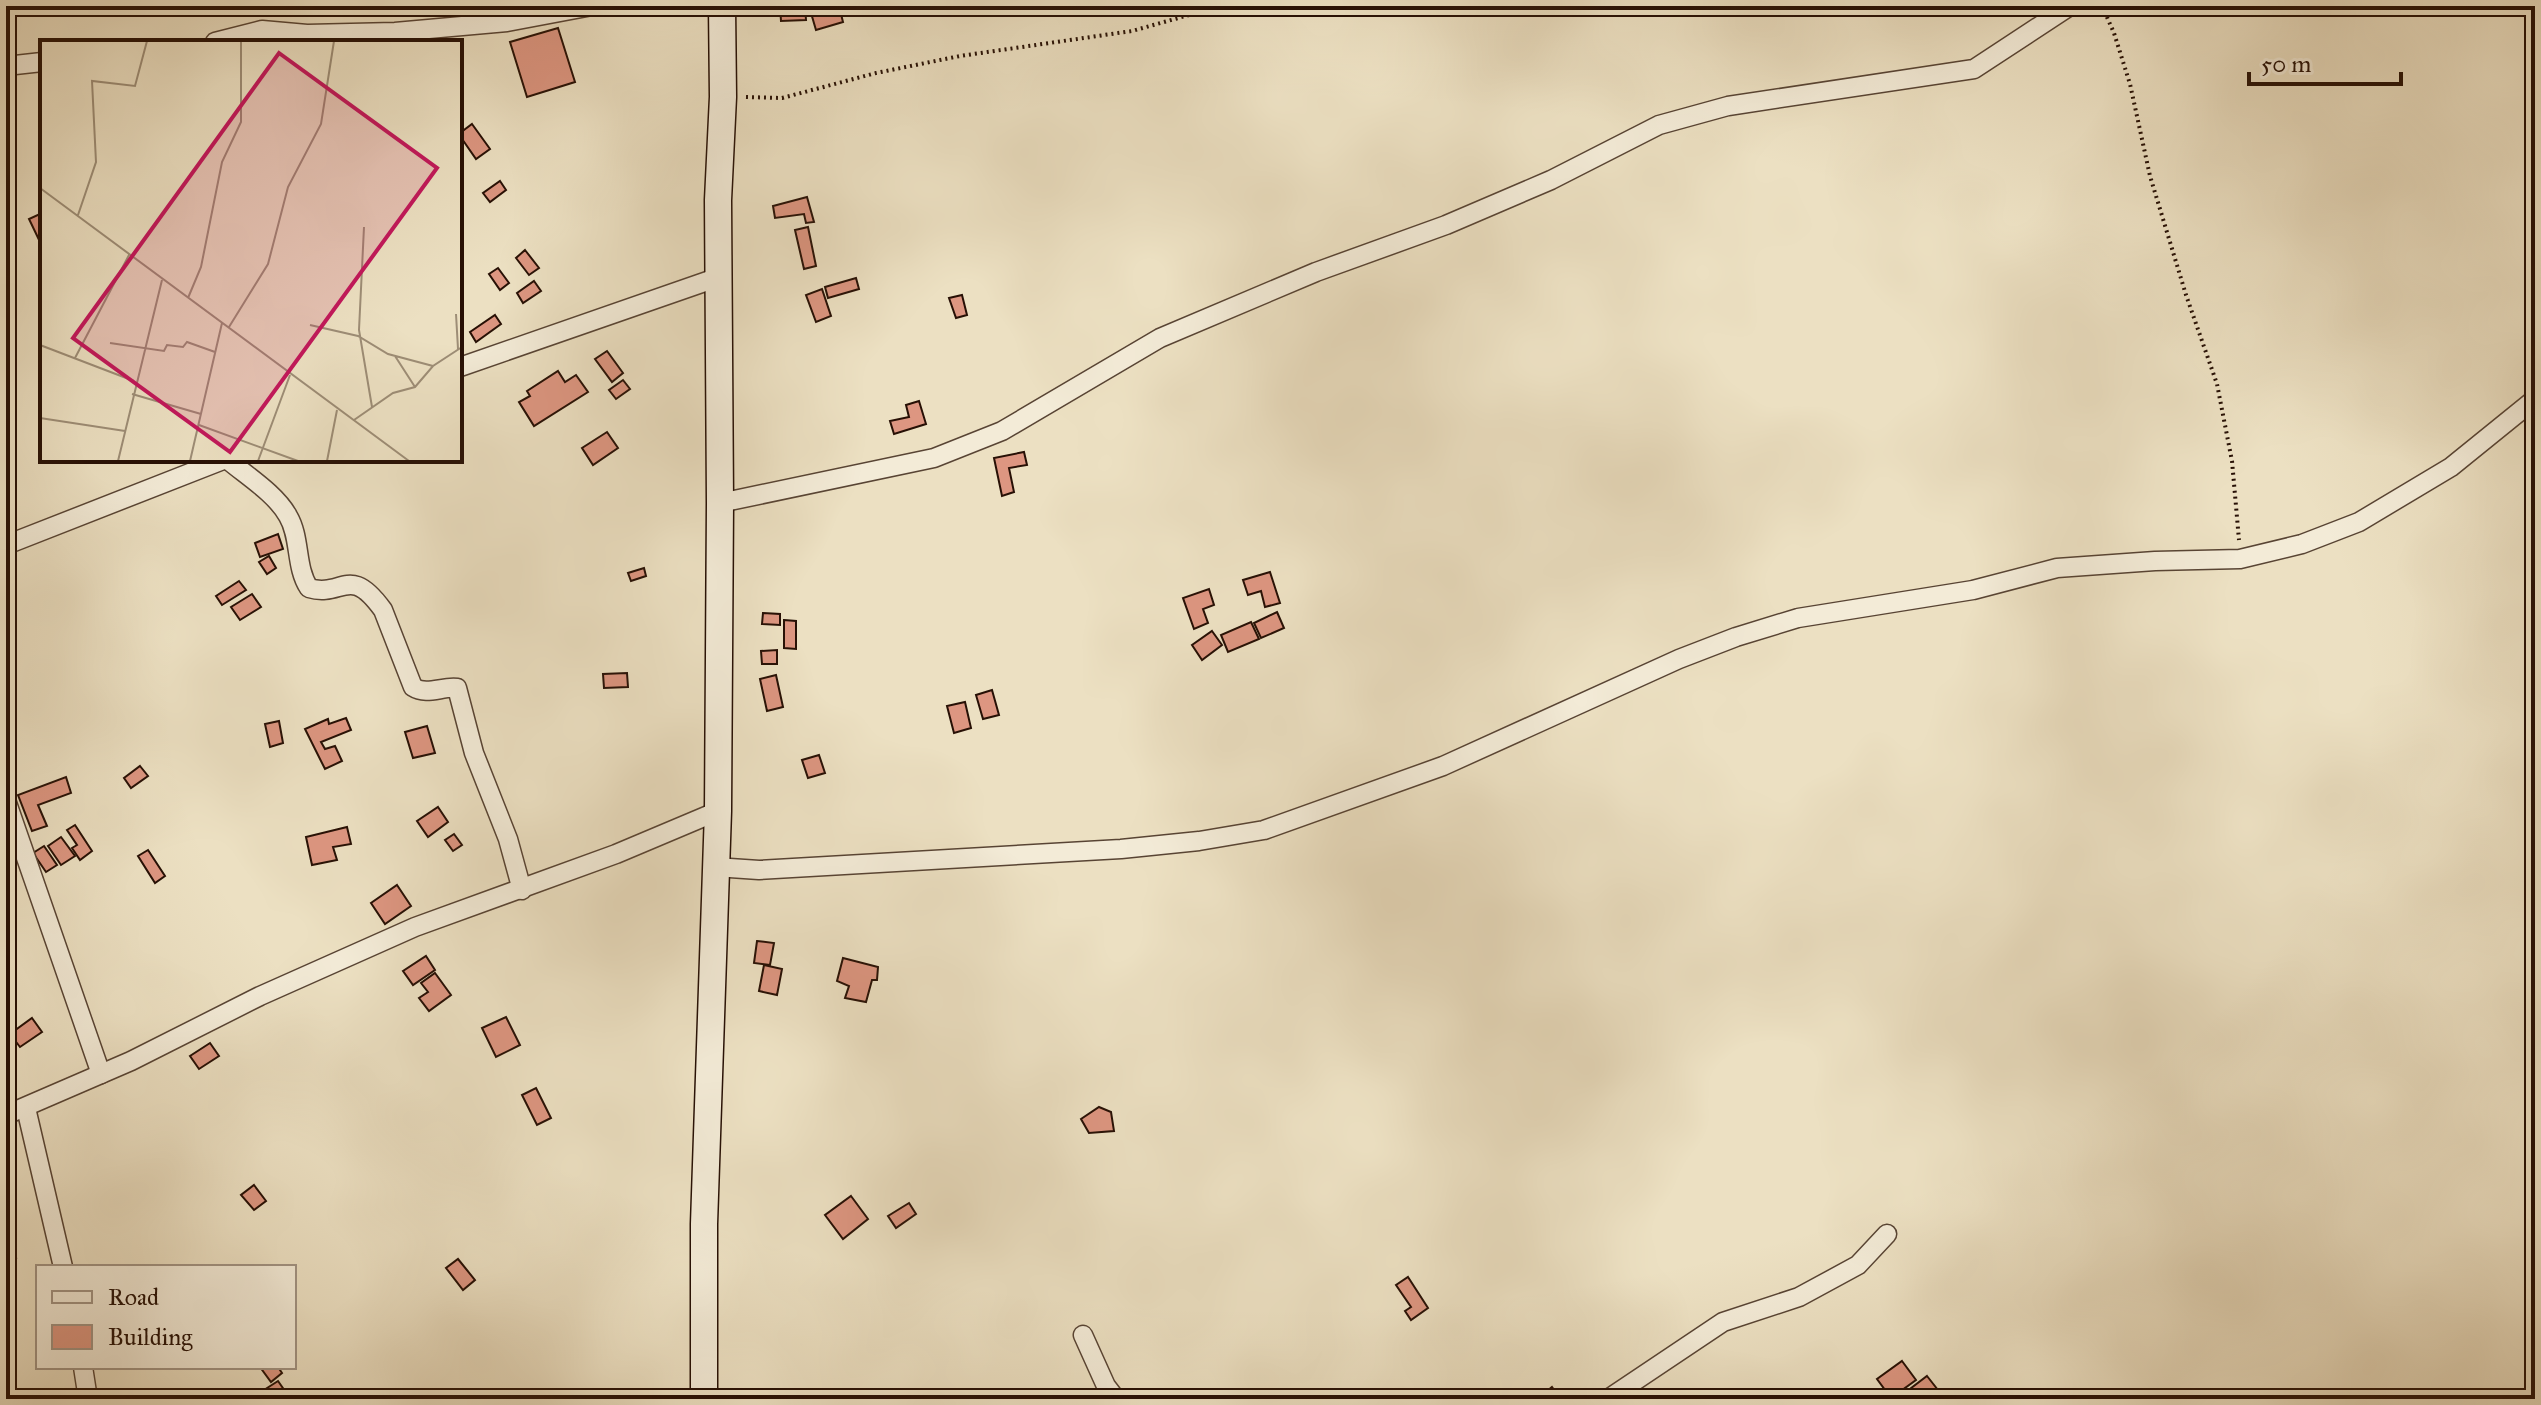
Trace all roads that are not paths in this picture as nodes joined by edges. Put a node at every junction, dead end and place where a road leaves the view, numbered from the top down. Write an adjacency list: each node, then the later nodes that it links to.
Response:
1 (592, 6): 4 (street)
2 (722, 6): 7 (main road)
3 (2070, 6): 12 (street)
4 (223, 40)
5 (40, 62): 6 (street)
6 (6, 66)
7 (719, 277): 8 (street); 12 (main road)
8 (462, 366)
9 (2535, 399): 16 (street)
10 (221, 462): 13 (street)
11 (229, 462): 17 (street)
12 (720, 503): 15 (main road)
13 (7, 543)
14 (6, 800): 18 (street)
15 (718, 811): 16 (main road); 17 (street)
16 (715, 867): 26 (main road)
17 (522, 890): 18 (street)
18 (101, 1074): 19 (street)
19 (26, 1108): 20 (street); 22 (street)
20 (6, 1115)
21 (1887, 1234): 28 (street)
22 (63, 1265)
23 (1083, 1335): 27 (street)
24 (83, 1369): 25 (street)
25 (88, 1399)
26 (704, 1399)
27 (1116, 1399)
28 (1608, 1399)

